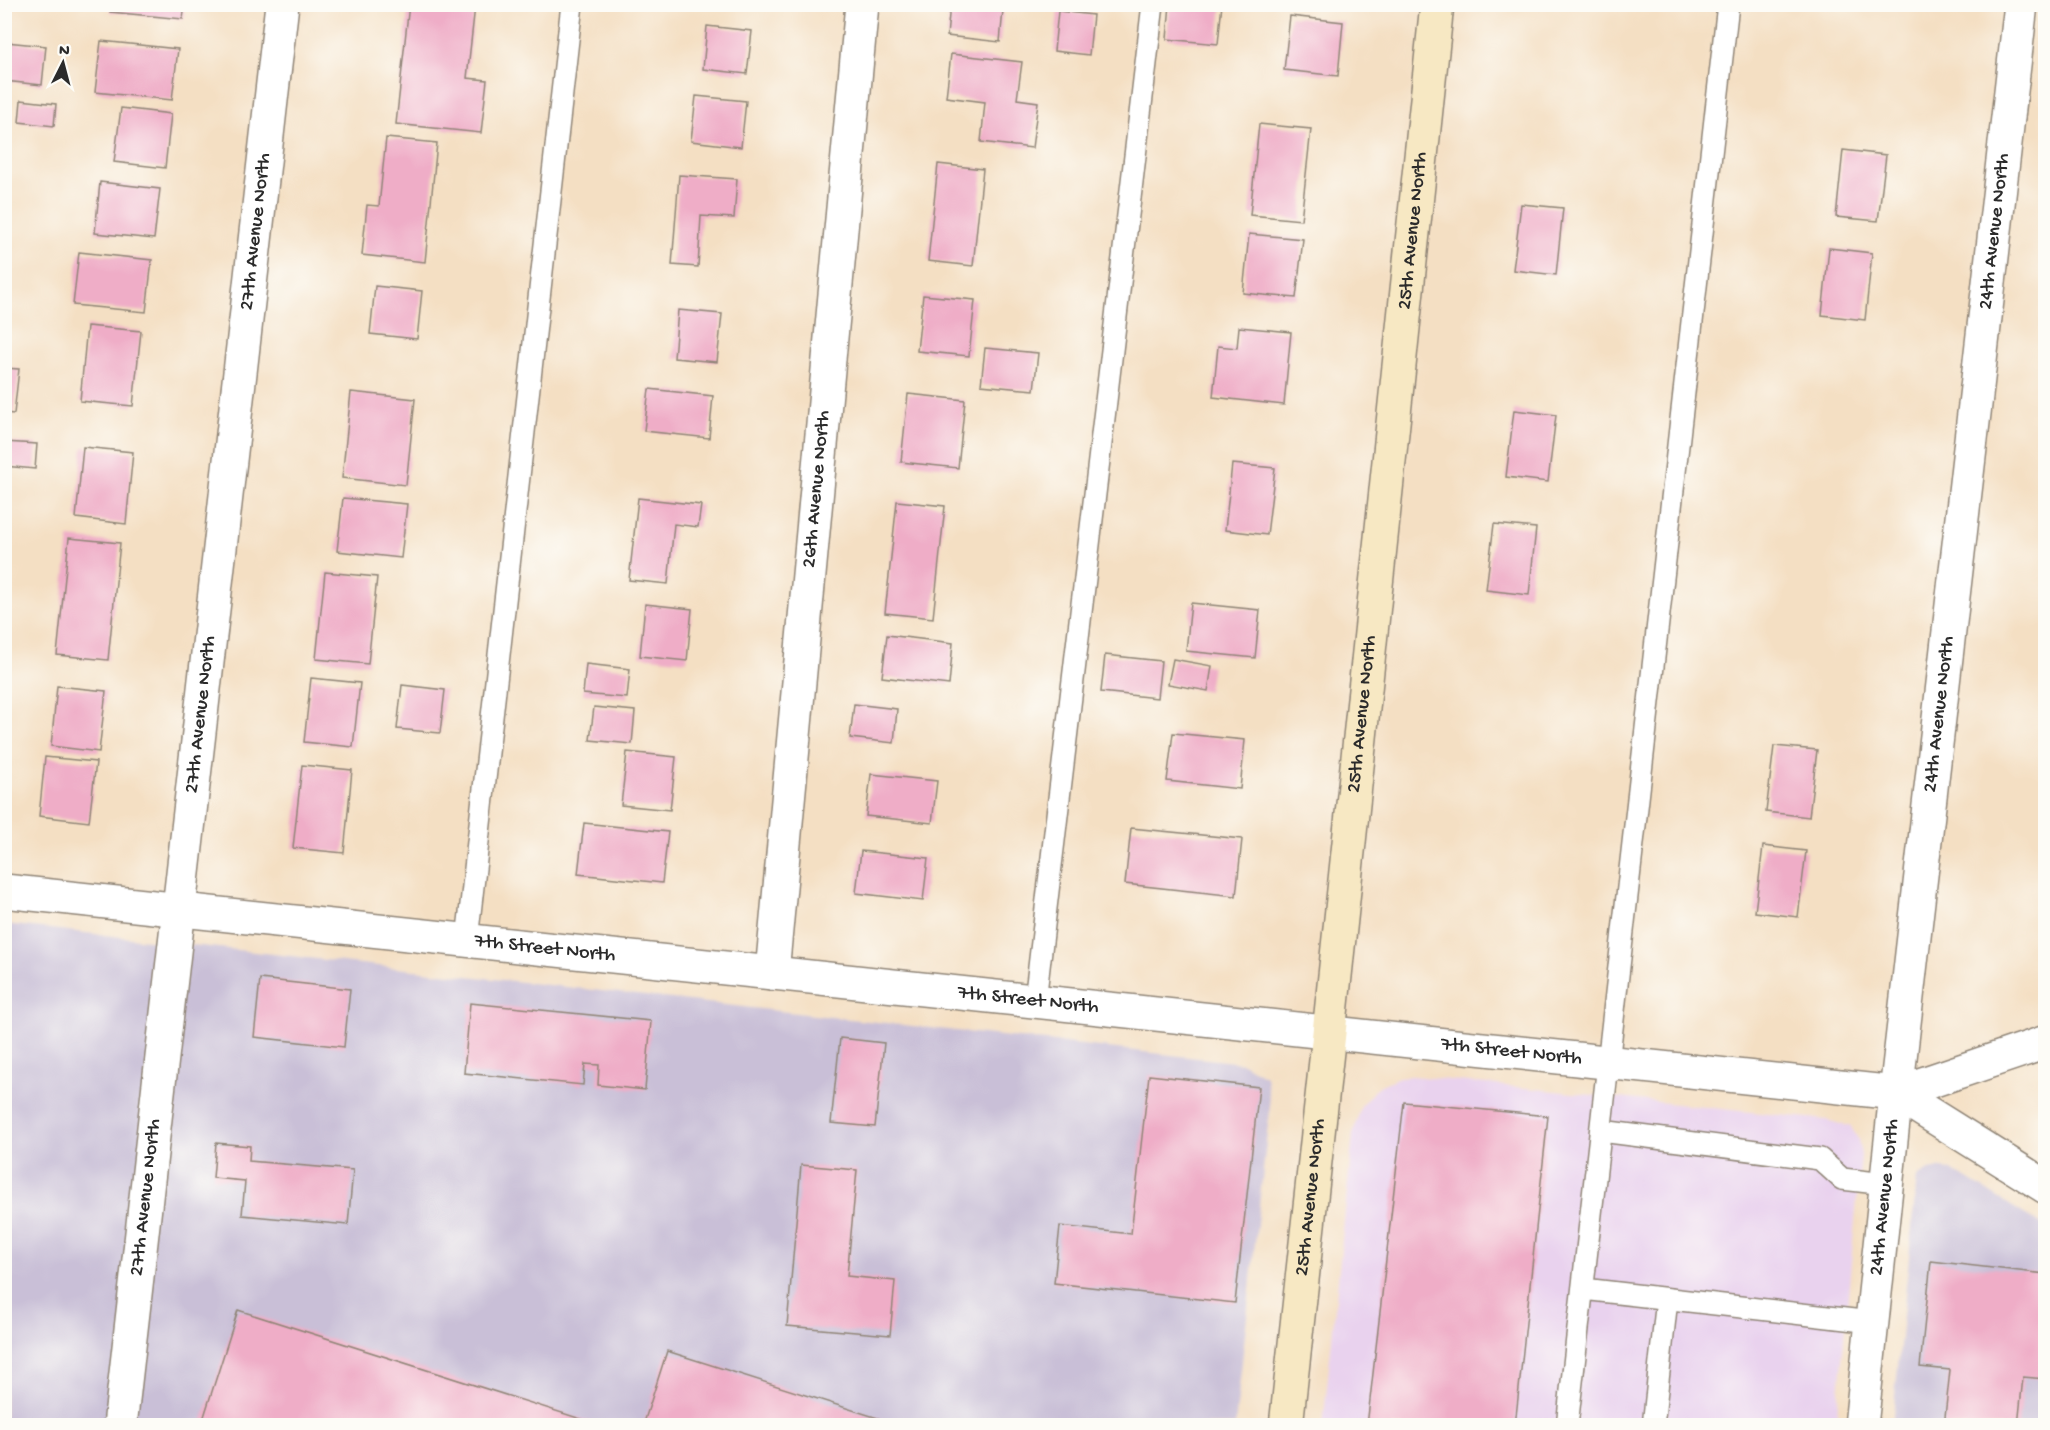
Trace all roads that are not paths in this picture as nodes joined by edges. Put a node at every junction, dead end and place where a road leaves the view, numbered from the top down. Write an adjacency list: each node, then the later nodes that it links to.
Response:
1 (282, 4): 9 (street, 27th Avenue North)
2 (572, 4): 10 (lane)
3 (862, 4): 11 (street, 26th Avenue North)
4 (1153, 4): 12 (lane)
5 (1437, 4): 13 (street, 25th Avenue North)
6 (1728, 4): 15 (lane)
7 (2021, 4): 16 (street, 24th Avenue North)
8 (4, 891): 9 (street, 7th Street North)
9 (180, 910): 10 (street, 7th Street North); 23 (street, 27th Avenue North)
10 (466, 940): 11 (street, 7th Street North)
11 (772, 973): 12 (street, 7th Street North)
12 (1035, 1001): 13 (street, 7th Street North)
13 (1329, 1033): 15 (street, 7th Street North); 24 (street, 25th Avenue North)
14 (2046, 1042): 16 (street, 7th Street North)
15 (1610, 1063): 16 (street, 7th Street North); 17 (lane)
16 (1896, 1093): 18 (street, 24th Avenue North); 19 (street)
17 (1601, 1131): 18 (lane); 20 (lane)
18 (1886, 1184): 22 (street, 24th Avenue North)
19 (2046, 1187)
20 (1583, 1289): 21 (lane); 25 (lane)
21 (1666, 1299): 22 (lane); 26 (lane)
22 (1872, 1322): 27 (street, 24th Avenue North)
23 (120, 1425)
24 (1286, 1425)
25 (1568, 1425)
26 (1653, 1425)
27 (1862, 1425)

